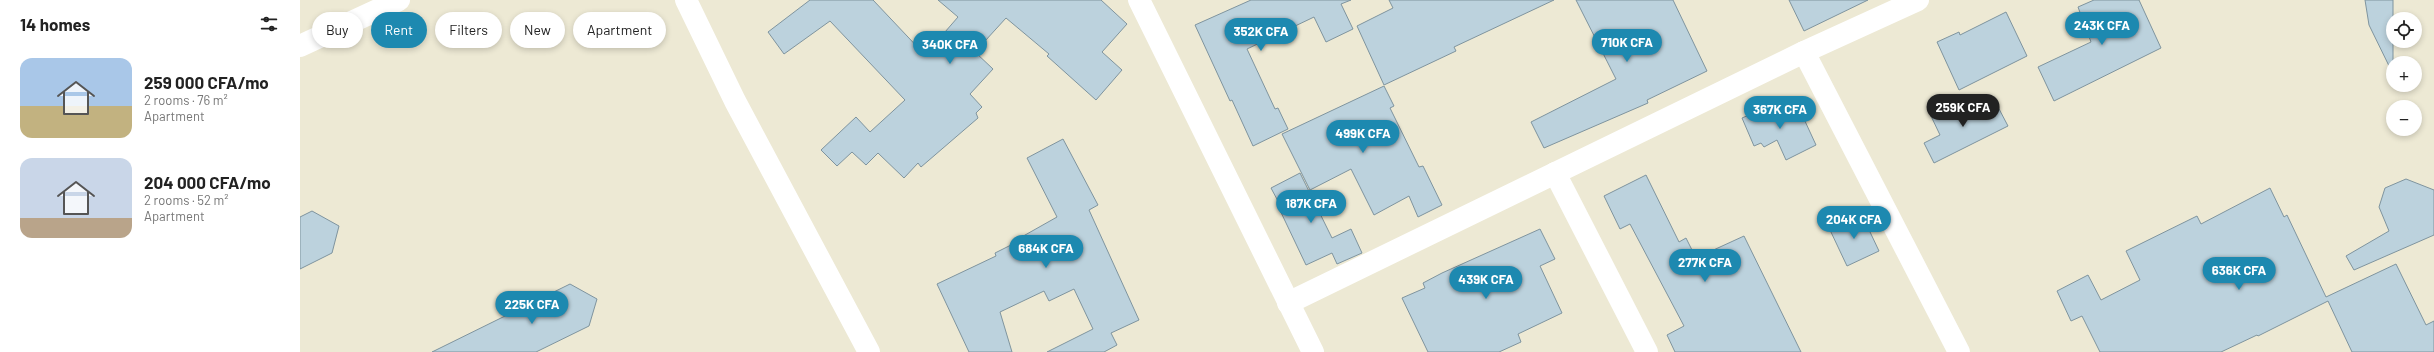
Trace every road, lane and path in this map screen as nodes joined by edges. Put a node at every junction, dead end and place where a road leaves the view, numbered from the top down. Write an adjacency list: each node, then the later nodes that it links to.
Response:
1 (399, 0): 5 (street)
2 (686, 0): 9 (street)
3 (1139, 0): 8 (street)
4 (1918, 0): 6 (street)
5 (300, 46)
6 (1804, 52): 7 (street); 12 (street)
7 (1555, 173): 8 (street); 11 (street)
8 (1288, 303): 10 (street)
9 (869, 352)
10 (1313, 352)
11 (1647, 352)
12 (1959, 352)

